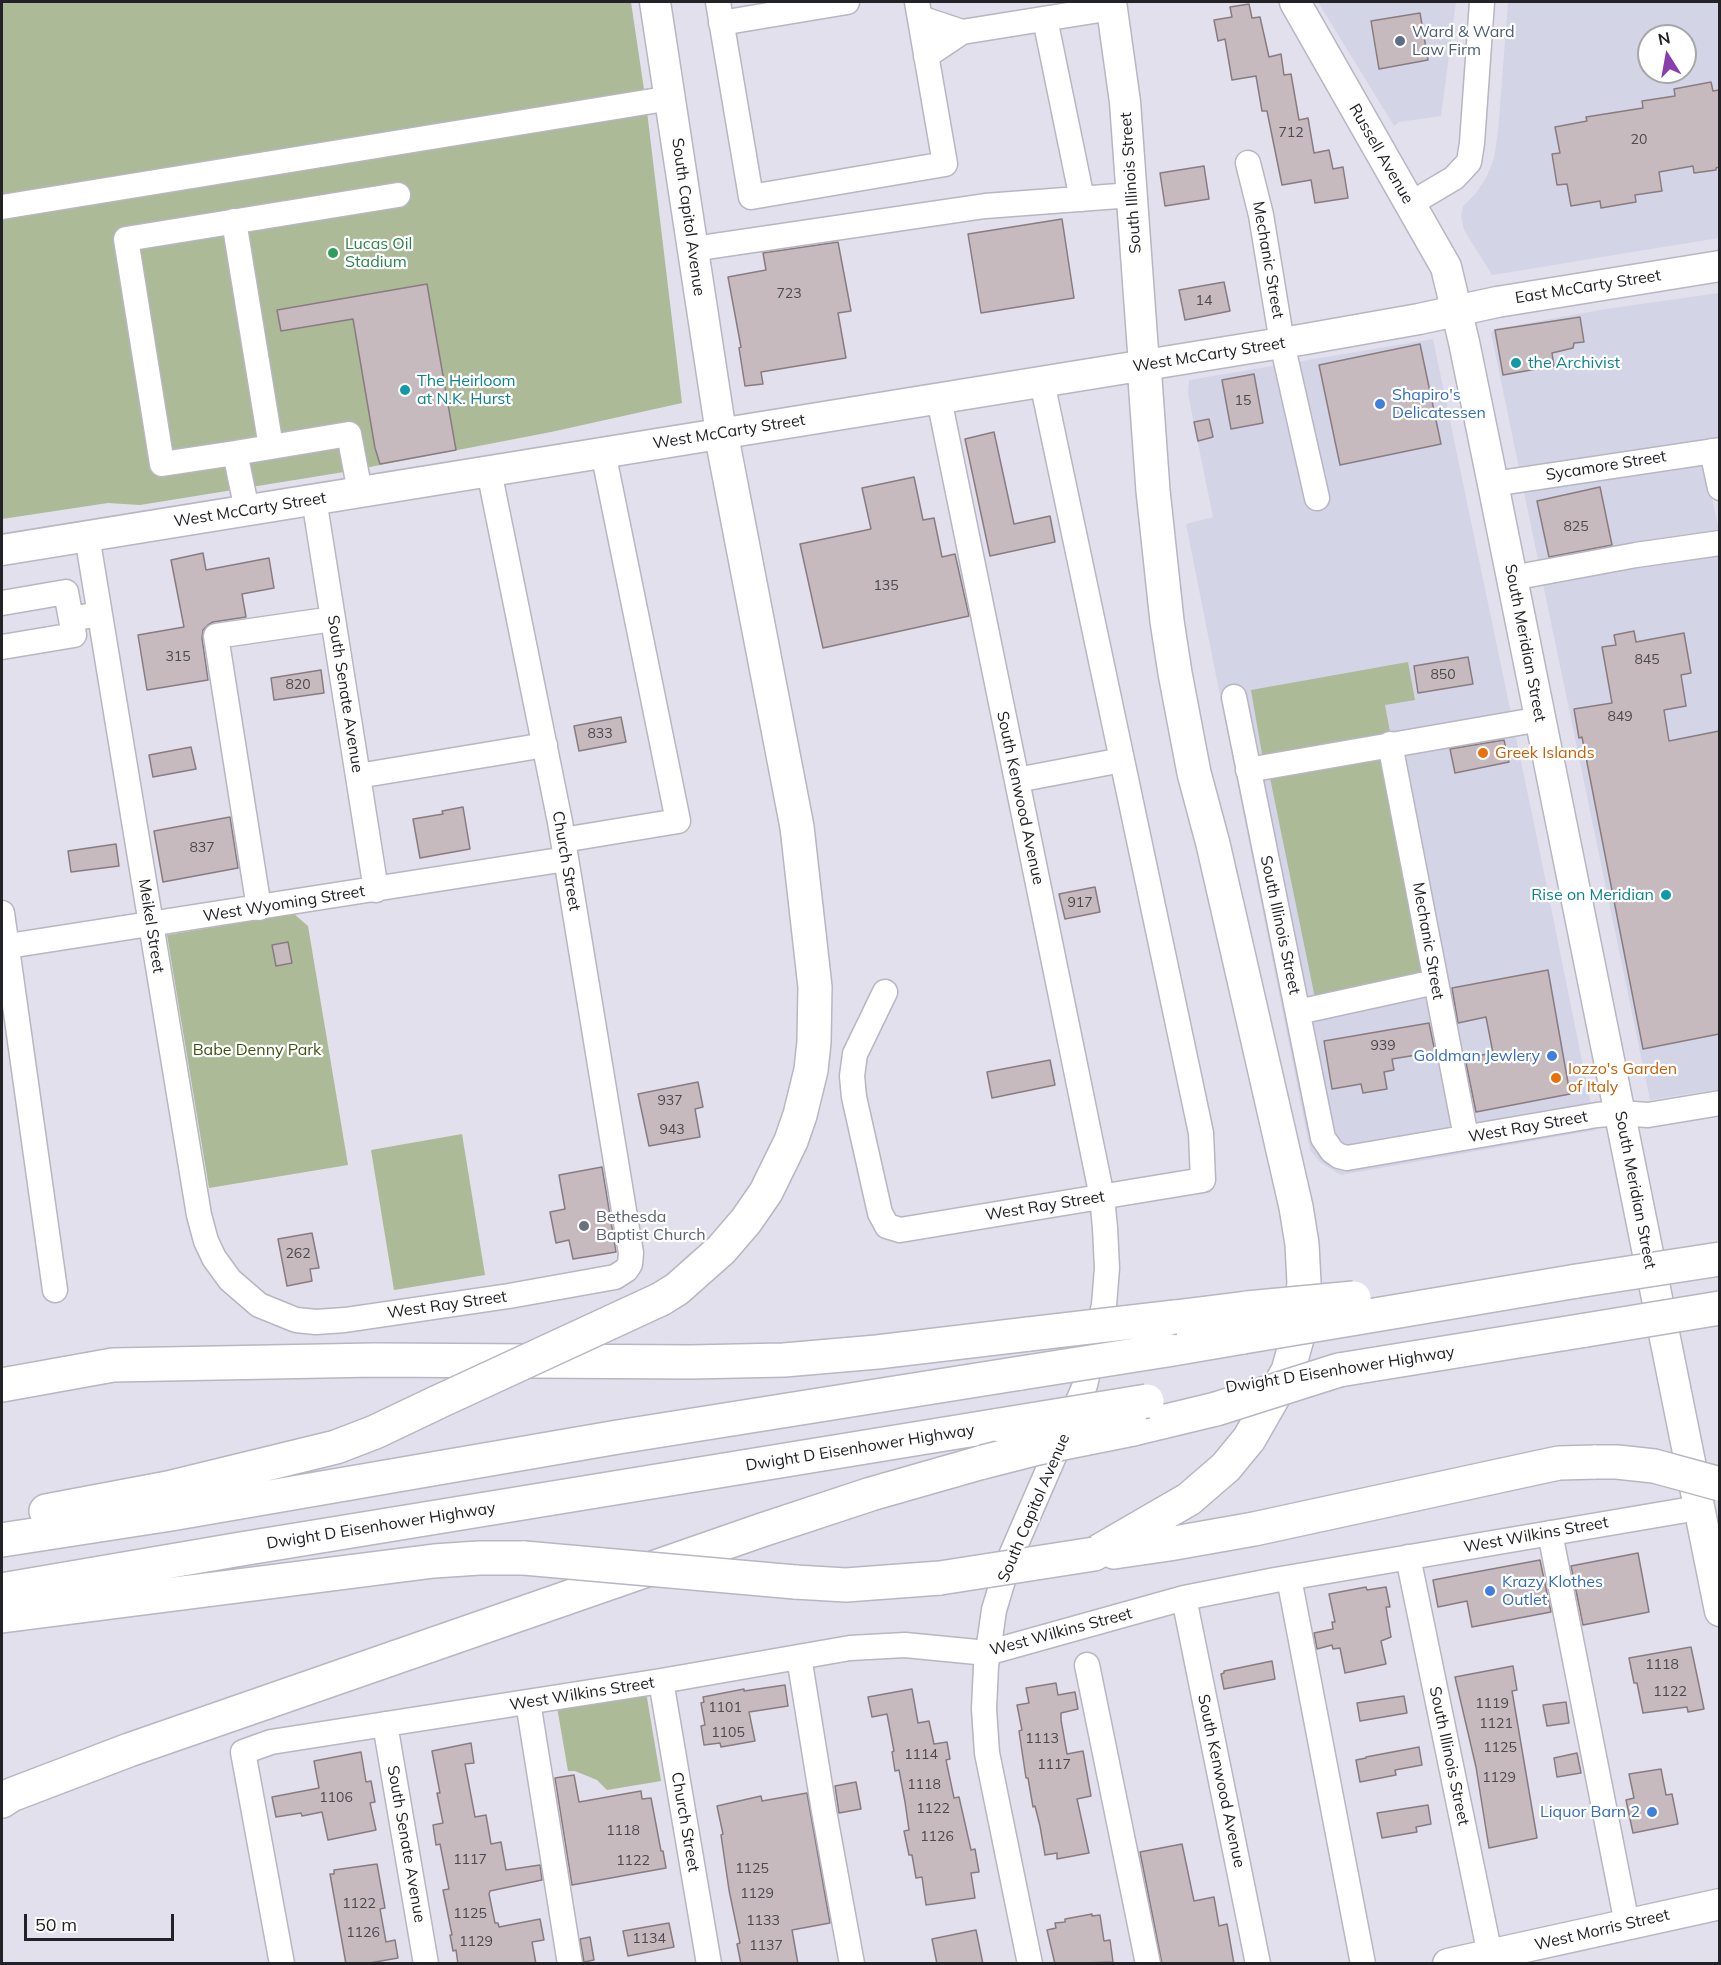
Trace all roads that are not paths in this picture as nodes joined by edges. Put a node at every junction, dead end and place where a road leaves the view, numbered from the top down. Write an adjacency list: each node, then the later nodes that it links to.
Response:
1 (655, 2): 11 (main road, South Capitol Avenue)
2 (847, 2): 7 (street)
3 (1294, 2): 16 (main road, Russell Avenue)
4 (1482, 2): 16 (street)
5 (1115, 4): 8 (street); 14 (main road, South Illinois Street)
6 (919, 10): 9 (street); 10 (street)
7 (719, 12): 10 (street)
8 (1045, 19): 9 (street); 15 (street)
9 (962, 32): 10 (street)
10 (926, 56)
11 (670, 99): 17 (street); 19 (main road, South Capitol Avenue)
12 (1248, 163): 22 (street, Mechanic Street)
13 (398, 195): 18 (street)
14 (1132, 195): 15 (street); 23 (main road, South Illinois Street)
15 (1082, 199): 19 (street)
16 (1410, 204): 21 (main road, Russell Avenue)
17 (2, 207)
18 (234, 221): 27 (street); 30 (street)
19 (693, 249): 26 (main road, South Capitol Avenue)
20 (1719, 266): 21 (main road, East McCarty Street)
21 (1457, 310): 22 (main road, West McCarty Street); 32 (main road, South Meridian Street)
22 (1282, 343): 23 (main road, West McCarty Street); 35 (street, Mechanic Street)
23 (1144, 365): 24 (main road, West McCarty Street); 85 (highway)
24 (1042, 382): 25 (main road, West McCarty Street); 51 (street)
25 (939, 399): 26 (main road, West McCarty Street); 54 (street, South Kenwood Avenue)
26 (721, 433): 29 (main road, West McCarty Street); 80 (highway, bridge)
27 (271, 447): 30 (street); 34 (street)
28 (1716, 450): 32 (street, Sycamore Street); 33 (street)
29 (603, 452): 31 (main road, West McCarty Street); 55 (street, West Wyoming Street)
30 (235, 453): 37 (street)
31 (489, 471): 34 (main road, West McCarty Street); 50 (street, Church Street)
32 (1493, 484): 41 (main road, South Meridian Street)
33 (1719, 488)
34 (360, 492): 36 (main road, West McCarty Street)
35 (1317, 498)
36 (314, 499): 37 (main road, West McCarty Street); 45 (street, South Senate Avenue)
37 (247, 510): 38 (main road, West McCarty Street)
38 (87, 536): 40 (main road, West McCarty Street); 43 (street, Meikel Street)
39 (1719, 543): 41 (street)
40 (2, 550)
41 (1512, 578): 48 (main road, South Meridian Street)
42 (2, 603): 44 (street)
43 (99, 614): 44 (street); 59 (street, Meikel Street)
44 (71, 619): 46 (street)
45 (333, 619): 53 (street, South Senate Avenue); 57 (street)
46 (2, 647)
47 (1234, 697): 52 (street, South Illinois Street)
48 (1541, 719): 49 (street); 65 (main road, South Meridian Street)
49 (1390, 744): 52 (street); 61 (street, Mechanic Street)
50 (544, 745): 53 (street); 55 (street, Church Street)
51 (1122, 760): 54 (street); 68 (street, West Ray Street)
52 (1248, 770): 63 (street, South Illinois Street)
53 (358, 776): 56 (street, South Senate Avenue)
54 (1017, 780): 68 (street, South Kenwood Avenue)
55 (565, 850): 56 (street, West Wyoming Street); 70 (street, Church Street)
56 (376, 890): 57 (street, West Wyoming Street)
57 (259, 908): 59 (street, West Wyoming Street)
58 (2, 914): 60 (street)
59 (151, 924): 60 (street, West Wyoming Street); 74 (street, Meikel Street)
60 (4, 946): 73 (street)
61 (1435, 982): 63 (street); 66 (street, Mechanic Street)
62 (885, 992): 68 (street, West Ray Street)
63 (1298, 1012): 67 (street, South Illinois Street)
64 (1719, 1103): 65 (street, West Ray Street)
65 (1620, 1113): 66 (street, West Ray Street); 81 (main road, South Meridian Street)
66 (1466, 1137): 67 (street, West Ray Street)
67 (1332, 1151)
68 (1102, 1197): 92 (street, South Capitol Avenue)
69 (1719, 1241): 72 (highway, bridge)
70 (631, 1253): 74 (street, West Ray Street)
71 (1719, 1259): 72 (highway, bridge)
72 (1620, 1274): 76 (highway, bridge)
73 (55, 1290)
74 (251, 1299)
75 (1719, 1308): 78 (highway, Dwight D Eisenhower Highway, bridge)
76 (1245, 1322): 77 (highway, bridge); 80 (highway, bridge)
77 (11, 1381)
78 (1140, 1415): 88 (highway, Dwight D Eisenhower Highway, bridge); 98 (highway, bridge)
79 (1719, 1484): 85 (highway, bridge)
80 (170, 1501): 82 (highway); 84 (highway)
81 (1698, 1508): 83 (street, West Wilkins Street); 90 (main road, South Meridian Street)
82 (2, 1521)
83 (1550, 1533): 86 (street, West Wilkins Street); 102 (street)
84 (2, 1540)
85 (1094, 1554): 91 (highway, bridge)
86 (1408, 1557): 87 (street, West Wilkins Street); 103 (street, South Illinois Street)
87 (1289, 1578): 89 (street, West Wilkins Street); 112 (street)
88 (2, 1590)
89 (1184, 1598): 92 (street, West Wilkins Street); 111 (street, South Kenwood Avenue)
90 (1719, 1611)
91 (2, 1616)
92 (987, 1653): 93 (street, West Wilkins Street); 109 (street, South Capitol Avenue)
93 (799, 1657): 95 (street, West Wilkins Street); 108 (street)
94 (1087, 1665): 110 (street)
95 (661, 1681): 96 (street, West Wilkins Street); 107 (street, Church Street)
96 (528, 1702): 97 (street, West Wilkins Street); 106 (street)
97 (385, 1724): 104 (street, West Wilkins Street); 105 (street, South Senate Avenue)
98 (83, 1768): 99 (highway); 100 (highway)
99 (2, 1786)
100 (2, 1801)
101 (1719, 1904): 102 (main road, West Morris Street)
102 (1627, 1924): 103 (main road, West Morris Street)
103 (1490, 1955): 113 (main road, West Morris Street)
104 (282, 1964)
105 (426, 1964)
106 (570, 1964)
107 (709, 1964)
108 (852, 1964)
109 (1030, 1964)
110 (1148, 1964)
111 (1258, 1964)
112 (1363, 1964)
113 (1448, 1964)

